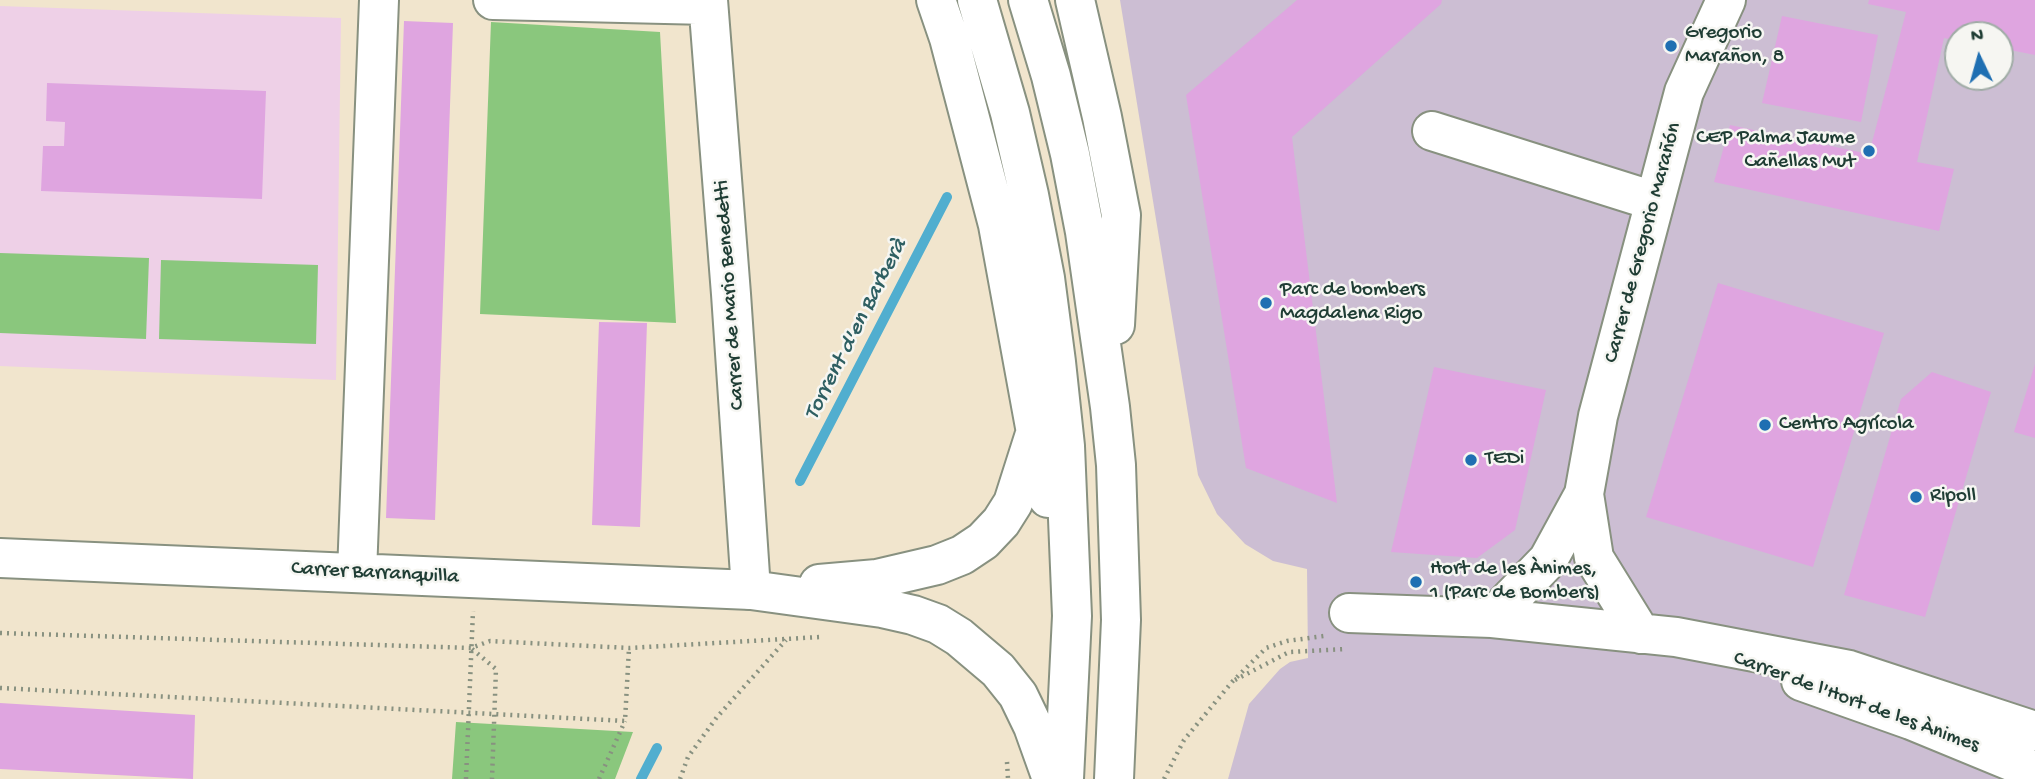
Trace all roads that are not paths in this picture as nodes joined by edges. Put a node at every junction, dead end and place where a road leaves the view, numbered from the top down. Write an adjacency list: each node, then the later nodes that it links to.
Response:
1 (379, 0): 15 (main road)
2 (492, 0): 8 (main road)
3 (936, 0): 12 (main road)
4 (977, 0): 18 (main road)
5 (1028, 0): 11 (main road)
6 (1075, 0): 11 (main road)
7 (1726, 0): 10 (main road, Carrer de Gregorio Marañón)
8 (708, 2): 16 (main road, Carrer de Mario Benedetti)
9 (1432, 131): 10 (main road)
10 (1654, 201): 13 (main road, Carrer de Gregorio Marañón)
11 (1110, 407): 25 (main road)
12 (1035, 432): 16 (main road); 18 (main road)
13 (1584, 494): 19 (main road, Carrer de Gregorio Marañón); 20 (main road, Carrer de Gregorio Marañón)
14 (0, 558): 15 (main road, Carrer Barranquilla)
15 (358, 573): 16 (main road, Carrer Barranquilla)
16 (751, 590): 23 (main road)
17 (1349, 613): 19 (main road, Carrer de l'Hort de les Ànimes)
18 (1072, 616): 24 (main road)
19 (1492, 618): 20 (main road, Carrer de l'Hort de les Ànimes)
20 (1659, 636): 21 (main road, Carrer de l'Hort de les Ànimes); 22 (main road, Carrer de l'Hort de les Ànimes)
21 (2035, 731)
22 (2035, 771)
23 (1052, 779)
24 (1064, 779)
25 (1114, 779)

